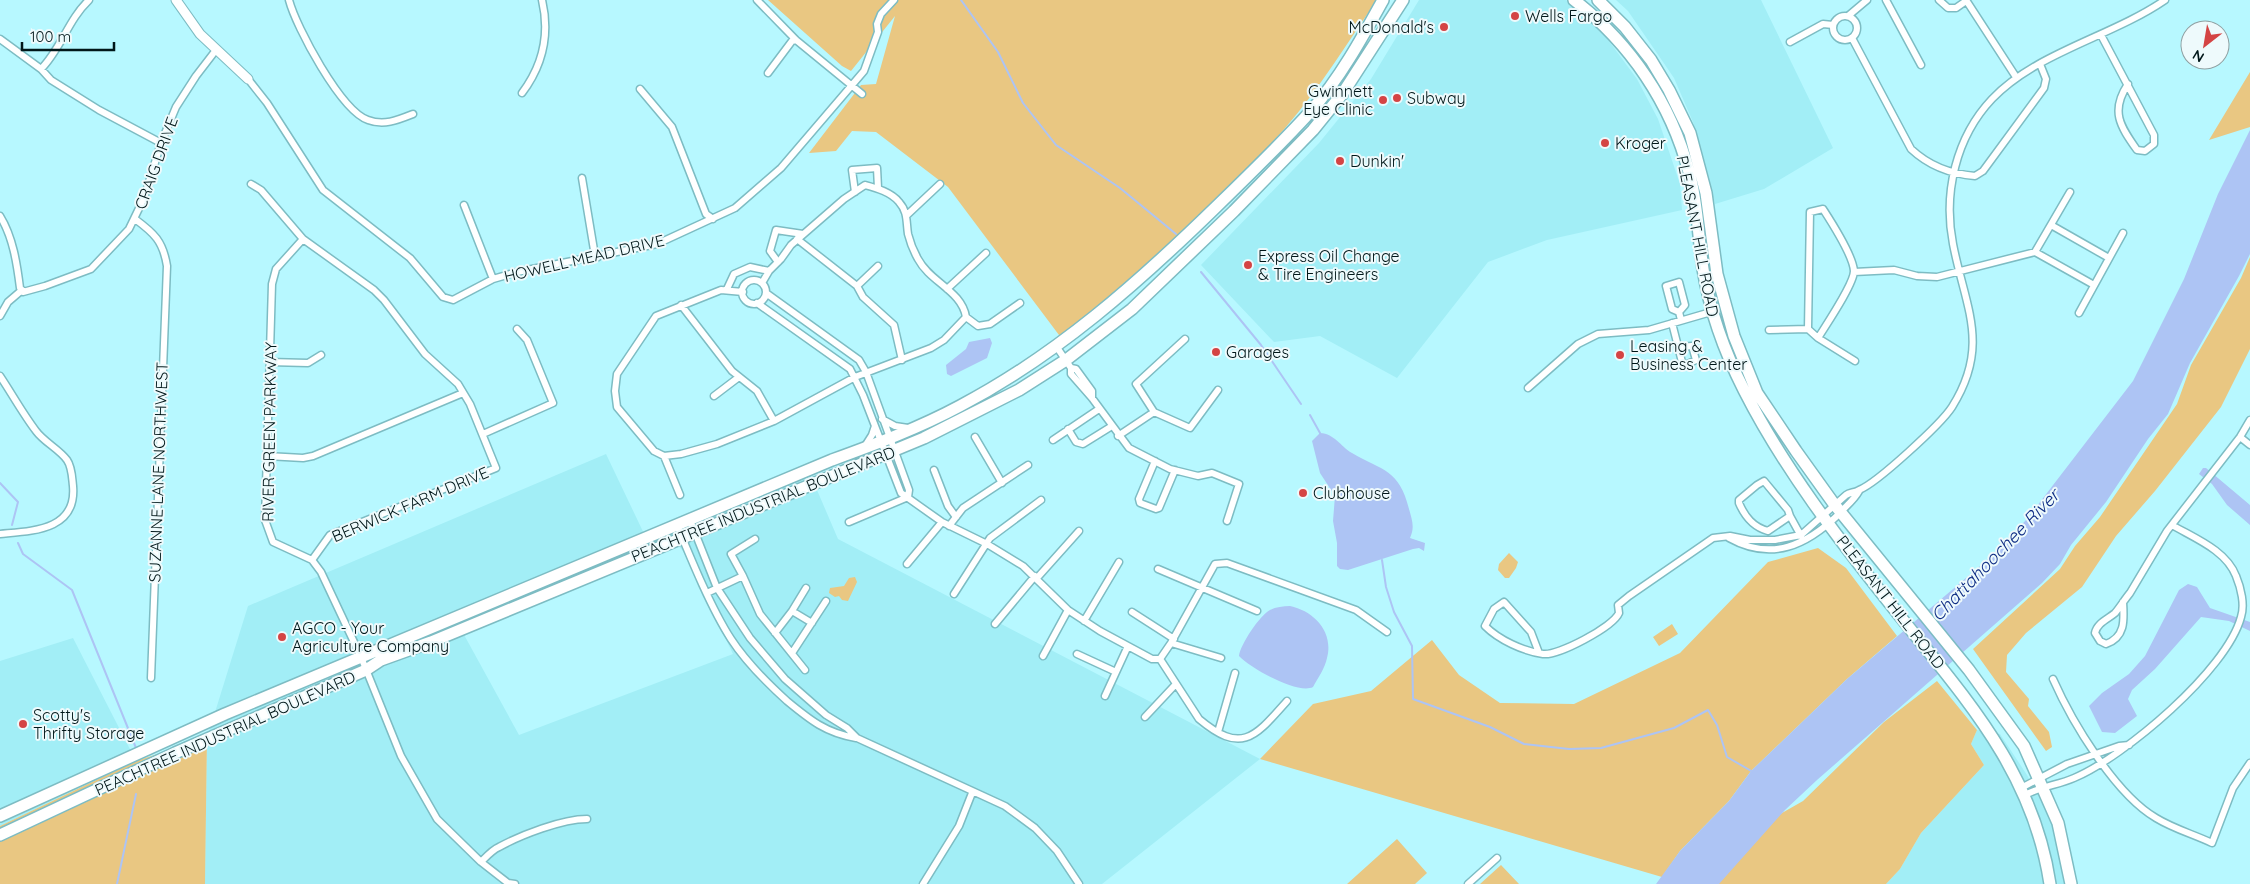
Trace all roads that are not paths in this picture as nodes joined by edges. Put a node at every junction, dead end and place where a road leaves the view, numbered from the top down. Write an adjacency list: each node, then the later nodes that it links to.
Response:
1 (89, 0): 26 (street)
2 (176, 0): 23 (street)
3 (289, 0): 35 (street)
4 (542, 0): 33 (street)
5 (757, 0): 21 (street)
6 (894, 0): 31 (street, HOWELL MEAD DRIVE)
7 (1383, 0): 88 (highway, PEACHTREE INDUSTRIAL BOULEVARD)
8 (1403, 0): 94 (highway, PEACHTREE INDUSTRIAL BOULEVARD)
9 (1574, 0): 75 (highway, PLEASANT HILL ROAD)
10 (1598, 0): 101 (highway, PLEASANT HILL ROAD)
11 (1867, 0): 16 (street)
12 (1886, 0): 25 (street)
13 (1939, 0): 14 (street)
14 (1966, 0): 28 (street)
15 (2165, 0): 18 (street)
16 (1848, 16): 17 (street); 19 (street)
17 (1833, 25): 19 (street); 22 (street)
18 (2101, 35): 24 (street); 30 (street)
19 (1852, 38): 37 (street)
20 (0, 39): 26 (street)
21 (796, 40): 27 (street); 31 (street)
22 (1790, 42)
23 (216, 50): 29 (street); 36 (street, CRAIG DRIVE)
24 (2040, 64): 28 (street); 37 (street)
25 (1921, 65)
26 (41, 69): 36 (street)
27 (768, 73)
28 (2016, 77): 37 (street)
29 (248, 80): 62 (street, HOWELL MEAD DRIVE)
30 (2128, 84): 30 (street)
31 (852, 86): 34 (street); 48 (street, HOWELL MEAD DRIVE)
32 (640, 89): 48 (street)
33 (522, 93)
34 (862, 94)
35 (413, 114)
36 (160, 143): 47 (street, CRAIG DRIVE)
37 (1954, 172): 61 (street)
38 (582, 178): 55 (street)
39 (251, 184): 52 (street, BERWICK FARM DRIVE)
40 (940, 184): 45 (street)
41 (878, 188): 42 (street); 42 (street); 45 (street)
42 (855, 192): 51 (street)
43 (2070, 192): 49 (street)
44 (464, 205): 62 (street)
45 (908, 215): 66 (street)
46 (0, 216): 68 (street)
47 (135, 219): 68 (street, CRAIG DRIVE); 186 (street, SUZANNE LANE NORTHWEST)
48 (712, 219): 55 (street, HOWELL MEAD DRIVE)
49 (2051, 225): 53 (street); 56 (street)
50 (2123, 233): 56 (street)
51 (800, 236): 57 (street); 57 (street); 65 (street)
52 (303, 239): 93 (street, RIVER GREEN PARKWAY); 102 (street, BERWICK FARM DRIVE)
53 (2035, 252): 61 (street); 64 (street)
54 (986, 253): 66 (street)
55 (598, 257): 62 (street, HOWELL MEAD DRIVE)
56 (2109, 258): 64 (street)
57 (778, 262): 59 (street)
58 (878, 266): 65 (street)
59 (769, 271): 63 (street); 67 (street)
60 (1854, 272): 61 (street); 83 (street); 86 (street)
61 (1960, 272): 131 (street)
62 (493, 279)
63 (762, 283): 69 (street); 70 (street)
64 (2094, 285): 76 (street)
65 (857, 286): 91 (street)
66 (947, 288): 78 (street)
67 (727, 289): 69 (street); 73 (street)
68 (22, 290): 77 (street)
69 (743, 292): 71 (street)
70 (766, 292): 71 (street); 80 (street)
71 (757, 303): 85 (street)
72 (1020, 303): 78 (street)
73 (681, 305): 97 (street); 122 (street)
74 (1679, 312): 79 (street)
75 (1711, 312): 79 (street); 101 (highway); 134 (highway, PLEASANT HILL ROAD)
76 (2079, 313)
77 (0, 316)
78 (966, 317): 91 (street)
79 (1681, 320): 81 (street)
80 (808, 321): 85 (street); 95 (street)
81 (1672, 323): 89 (street); 99 (street)
82 (517, 329): 113 (street)
83 (1808, 329): 84 (street); 86 (street)
84 (1769, 330)
85 (800, 332): 98 (street)
86 (1818, 338): 92 (street)
87 (1185, 339): 105 (street)
88 (1056, 346): 94 (street); 111 (highway, PEACHTREE INDUSTRIAL BOULEVARD)
89 (1678, 347): 89 (street)
90 (321, 355): 93 (street)
91 (902, 360): 95 (street)
92 (1855, 361)
93 (269, 362): 121 (street, RIVER GREEN PARKWAY)
94 (1068, 364): 104 (street); 119 (highway, PEACHTREE INDUSTRIAL BOULEVARD)
95 (866, 372): 98 (street); 106 (street)
96 (0, 376): 144 (street)
97 (739, 377): 103 (street); 108 (street)
98 (855, 377): 108 (street); 109 (street)
99 (1528, 388)
100 (1218, 390): 105 (street)
101 (1757, 393): 131 (highway, PLEASANT HILL ROAD)
102 (463, 394): 113 (street, BERWICK FARM DRIVE); 121 (street)
103 (714, 396)
104 (1099, 409): 110 (street); 112 (street)
105 (1154, 412): 114 (street)
106 (882, 419): 111 (street); 119 (street)
107 (2250, 420): 116 (street)
108 (774, 422): 122 (street)
109 (875, 425): 119 (street); 120 (street)
110 (1112, 426): 112 (street); 114 (street)
111 (914, 428): 119 (highway, PEACHTREE INDUSTRIAL BOULEVARD)
112 (1068, 429): 117 (street)
113 (483, 434): 151 (street, BERWICK FARM DRIVE)
114 (1118, 436): 123 (street)
115 (975, 437): 127 (street)
116 (2240, 437): 118 (street); 140 (street)
117 (1053, 440)
118 (2250, 445)
119 (888, 446): 120 (highway, PEACHTREE INDUSTRIAL BOULEVARD); 129 (street); 143 (highway, PEACHTREE INDUSTRIAL BOULEVARD)
120 (862, 449): 135 (highway, PEACHTREE INDUSTRIAL BOULEVARD)
121 (268, 456): 151 (street, RIVER GREEN PARKWAY)
122 (664, 456): 128 (street)
123 (1155, 461): 126 (street); 126 (street)
124 (1028, 465): 127 (street)
125 (934, 470): 133 (street)
126 (1175, 470): 136 (street)
127 (1002, 483): 133 (street)
128 (680, 495)
129 (908, 497): 137 (street); 138 (street)
130 (1041, 500): 150 (street)
131 (1838, 508): 134 (street); 198 (highway, PLEASANT HILL ROAD)
132 (1790, 516): 132 (street); 145 (street)
133 (956, 517): 141 (street)
134 (1826, 519): 145 (street); 149 (street); 199 (highway, PLEASANT HILL ROAD)
135 (690, 520): 139 (highway, PEACHTREE INDUSTRIAL BOULEVARD); 143 (street)
136 (1227, 521)
137 (849, 522)
138 (942, 522): 141 (street); 153 (street)
139 (677, 525): 147 (street); 179 (highway, PEACHTREE INDUSTRIAL BOULEVARD)
140 (2172, 525): 163 (street); 194 (street)
141 (949, 526): 150 (street)
142 (1080, 531): 156 (street)
143 (696, 533): 147 (highway, PEACHTREE INDUSTRIAL BOULEVARD); 158 (street)
144 (0, 534)
145 (1800, 535): 146 (street); 149 (street)
146 (1725, 536): 149 (street); 176 (street)
147 (682, 538): 160 (street); 182 (highway, PEACHTREE INDUSTRIAL BOULEVARD)
148 (755, 539): 155 (street)
149 (1805, 542)
150 (987, 544): 156 (street); 161 (street)
151 (312, 560): 179 (street)
152 (1119, 562): 168 (street)
153 (907, 564)
154 (1158, 569): 157 (street)
155 (743, 576): 158 (street); 172 (street)
156 (1036, 577): 164 (street); 170 (street)
157 (1202, 586): 166 (street); 171 (street); 173 (street)
158 (717, 588): 160 (street); 193 (street)
159 (806, 588): 165 (street)
160 (707, 593): 193 (street)
161 (954, 594)
162 (826, 601): 169 (street)
163 (2123, 602): 163 (street)
164 (1068, 610): 168 (street); 178 (street)
165 (792, 611): 169 (street); 172 (street)
166 (1257, 611)
167 (1132, 612): 173 (street)
168 (1084, 621): 174 (street)
169 (812, 623): 175 (street)
170 (994, 624)
171 (1387, 632)
172 (775, 633): 175 (street)
173 (1173, 641): 180 (street); 181 (street)
174 (1128, 646): 181 (street); 184 (street)
175 (792, 653): 183 (street)
176 (1539, 653): 176 (street)
177 (1077, 654): 184 (street)
178 (1044, 656)
179 (361, 657): 182 (street); 201 (highway, PEACHTREE INDUSTRIAL BOULEVARD)
180 (1221, 658)
181 (1160, 659): 188 (street)
182 (366, 670): 203 (highway, PEACHTREE INDUSTRIAL BOULEVARD); 205 (street)
183 (805, 670)
184 (1116, 672): 189 (street)
185 (1235, 673): 192 (street)
186 (151, 678)
187 (2053, 679): 195 (street)
188 (1175, 685): 191 (street); 192 (street)
189 (1105, 696)
190 (1287, 701): 192 (street)
191 (1145, 717)
192 (1218, 732)
193 (857, 738): 200 (street)
194 (2129, 746): 195 (street); 196 (street)
195 (2097, 754): 196 (street); 198 (street)
196 (2102, 762): 197 (street); 198 (street)
197 (2250, 764)
198 (2041, 783): 199 (street); 211 (highway, PLEASANT HILL ROAD)
199 (2023, 792): 210 (highway, PLEASANT HILL ROAD)
200 (972, 793): 207 (street); 208 (street)
201 (0, 816)
202 (587, 819): 205 (street)
203 (0, 835)
204 (1497, 858): 209 (street)
205 (481, 862): 206 (street)
206 (510, 884)
207 (924, 884)
208 (1079, 884)
209 (1468, 884)
210 (2050, 884)
211 (2071, 884)

